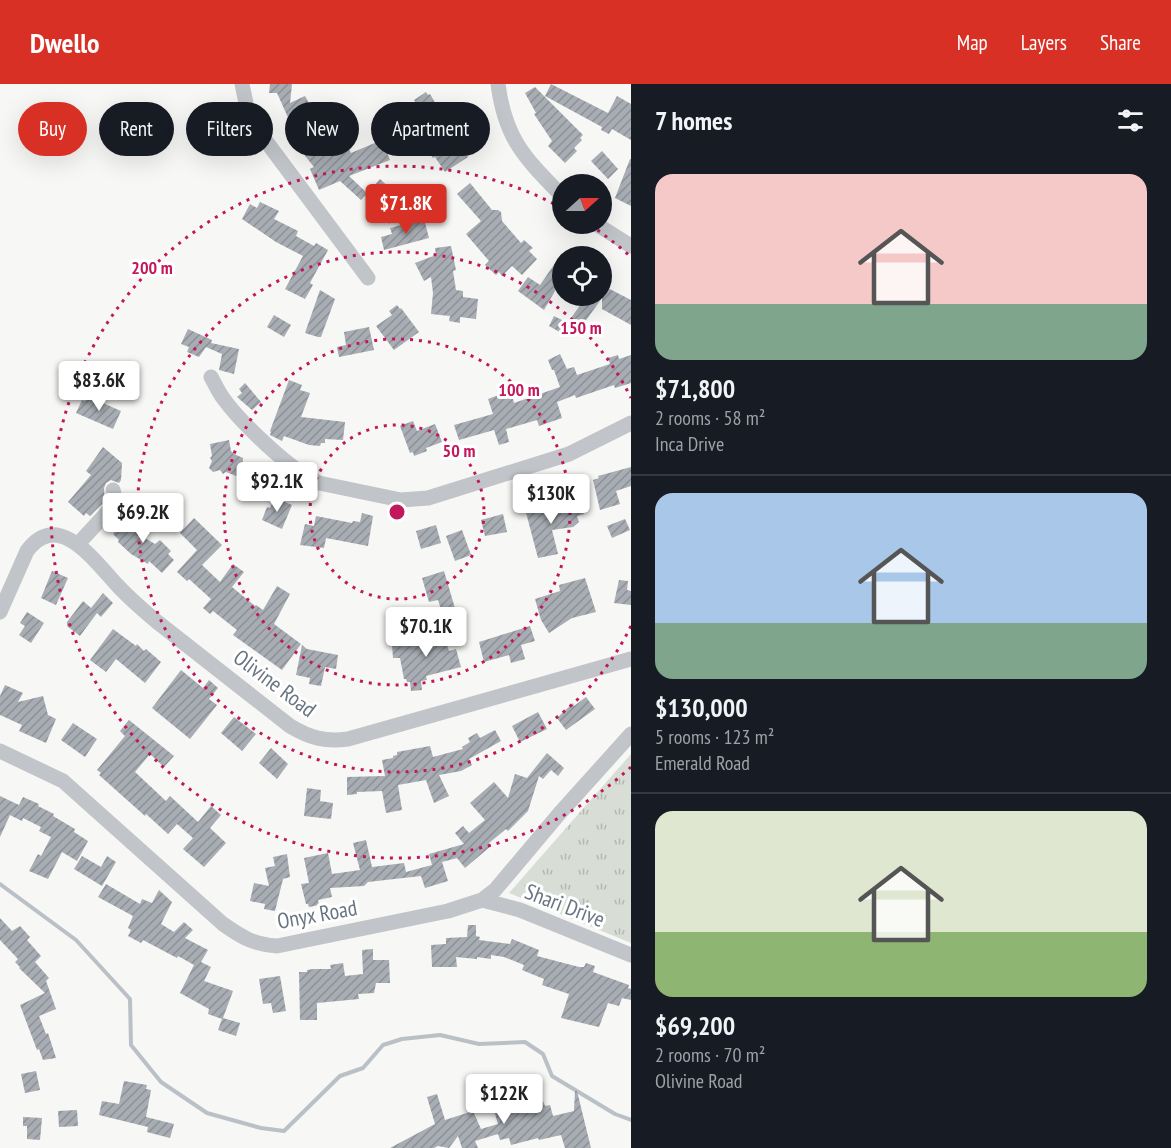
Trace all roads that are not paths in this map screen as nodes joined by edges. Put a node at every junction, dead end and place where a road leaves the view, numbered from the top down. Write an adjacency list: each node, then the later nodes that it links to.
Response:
1 (242, 84): 6 (street)
2 (498, 84): 3 (street)
3 (552, 185)
4 (612, 234): 5 (street)
5 (631, 246)
6 (368, 278)
7 (211, 377): 8 (street)
8 (631, 423)
9 (113, 490): 10 (street)
10 (78, 544): 11 (street, Olivine Road); 12 (street, Olivine Road)
11 (0, 612)
12 (631, 659)
13 (631, 734): 15 (street, Onyx Road)
14 (0, 751): 15 (street, Onyx Road)
15 (482, 900): 16 (street, Shari Drive)
16 (631, 955)

